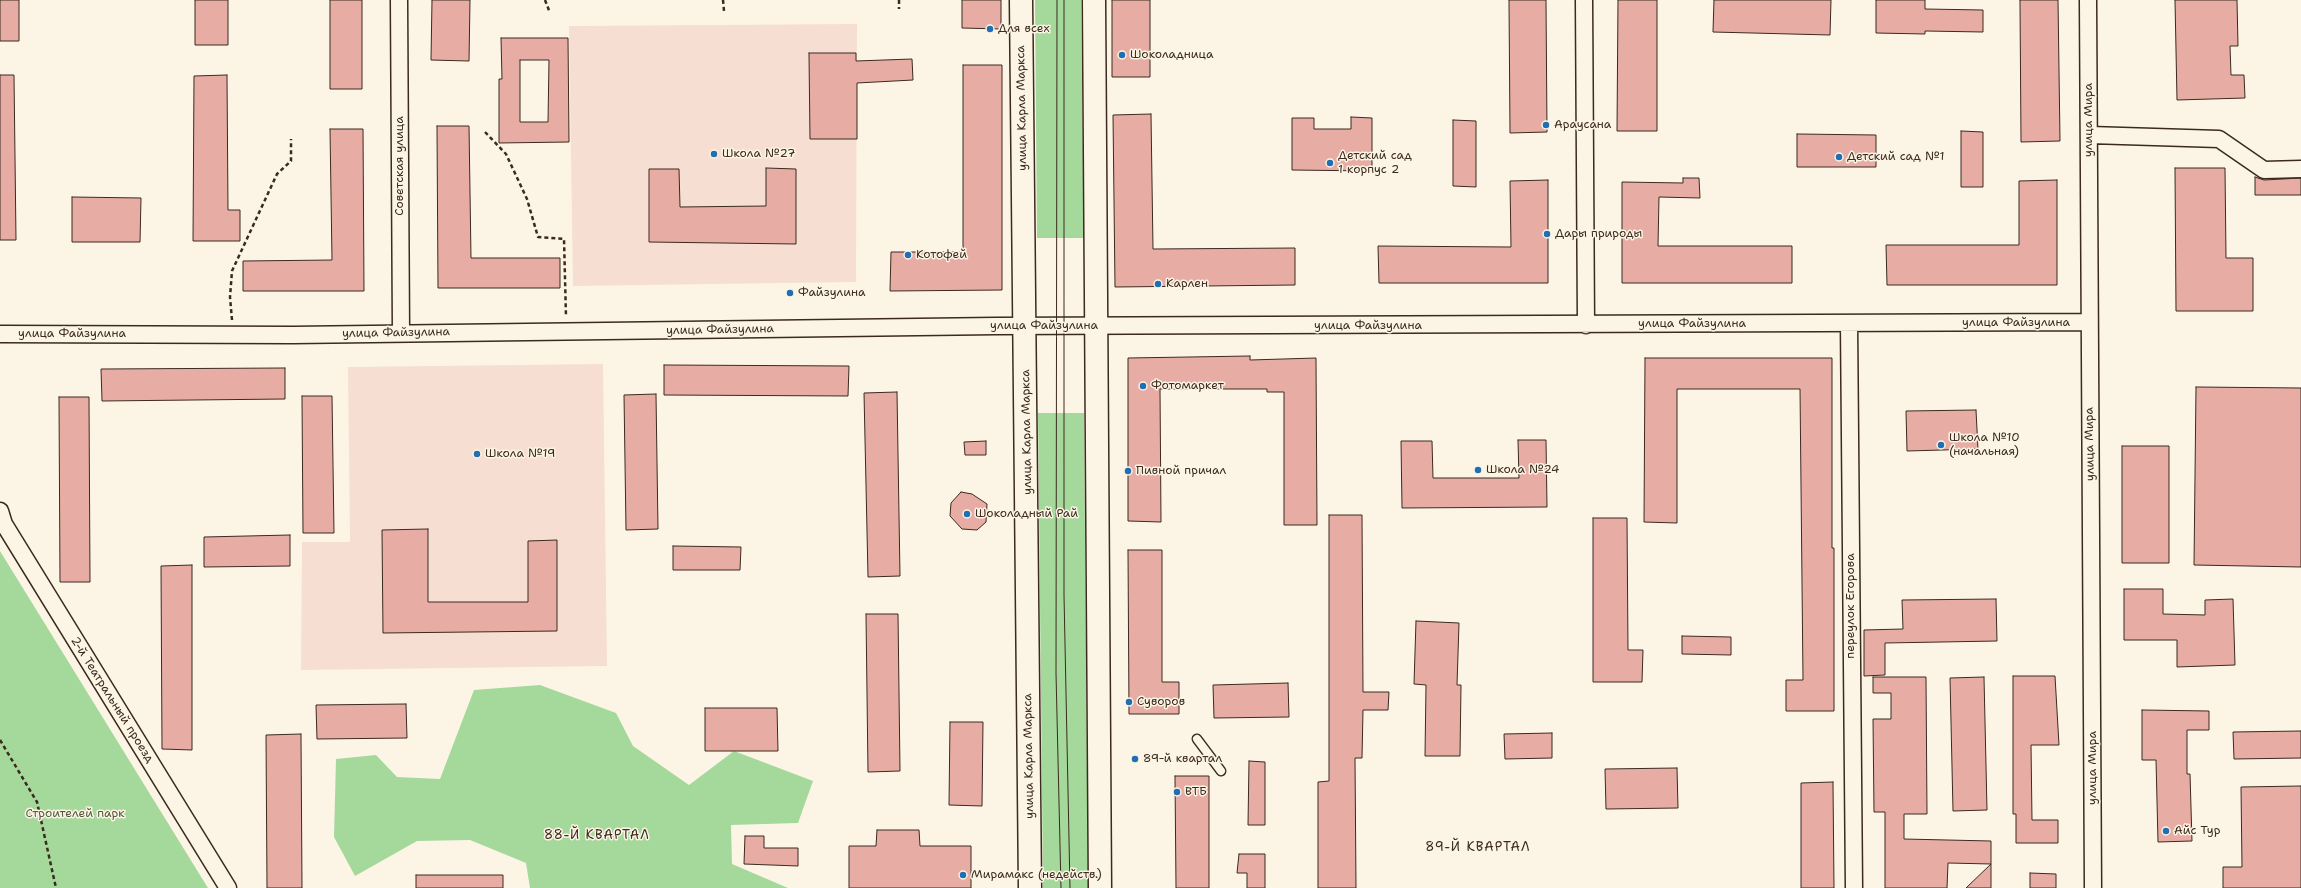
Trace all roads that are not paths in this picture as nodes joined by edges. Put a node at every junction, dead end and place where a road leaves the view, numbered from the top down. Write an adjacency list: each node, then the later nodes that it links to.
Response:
1 (399, 0): 13 (street, Советская улица)
2 (1021, 0): 11 (main road, улица Карла Маркса)
3 (1094, 0): 12 (main road)
4 (1584, 0): 10 (street)
5 (2088, 0): 6 (street, улица Мира)
6 (2090, 135): 7 (street); 8 (street, улица Мира)
7 (2301, 169)
8 (2089, 322): 9 (street, улица Файзулина); 22 (street, улица Мира)
9 (1849, 324): 10 (street, улица Файзулина); 21 (street, переулок Егорова)
10 (1586, 325): 12 (street, улица Файзулина)
11 (1026, 326): 12 (street, улица Файзулина); 13 (street, улица Файзулина); 19 (main road, улица Карла Маркса)
12 (1097, 327): 20 (main road)
13 (401, 332): 14 (street, улица Файзулина)
14 (0, 334)
15 (0, 511): 18 (street, 2-й Театральный проезд)
16 (1197, 739): 17 (lane)
17 (1221, 771)
18 (228, 888)
19 (1030, 888)
20 (1100, 888)
21 (1854, 888)
22 (2093, 888)

